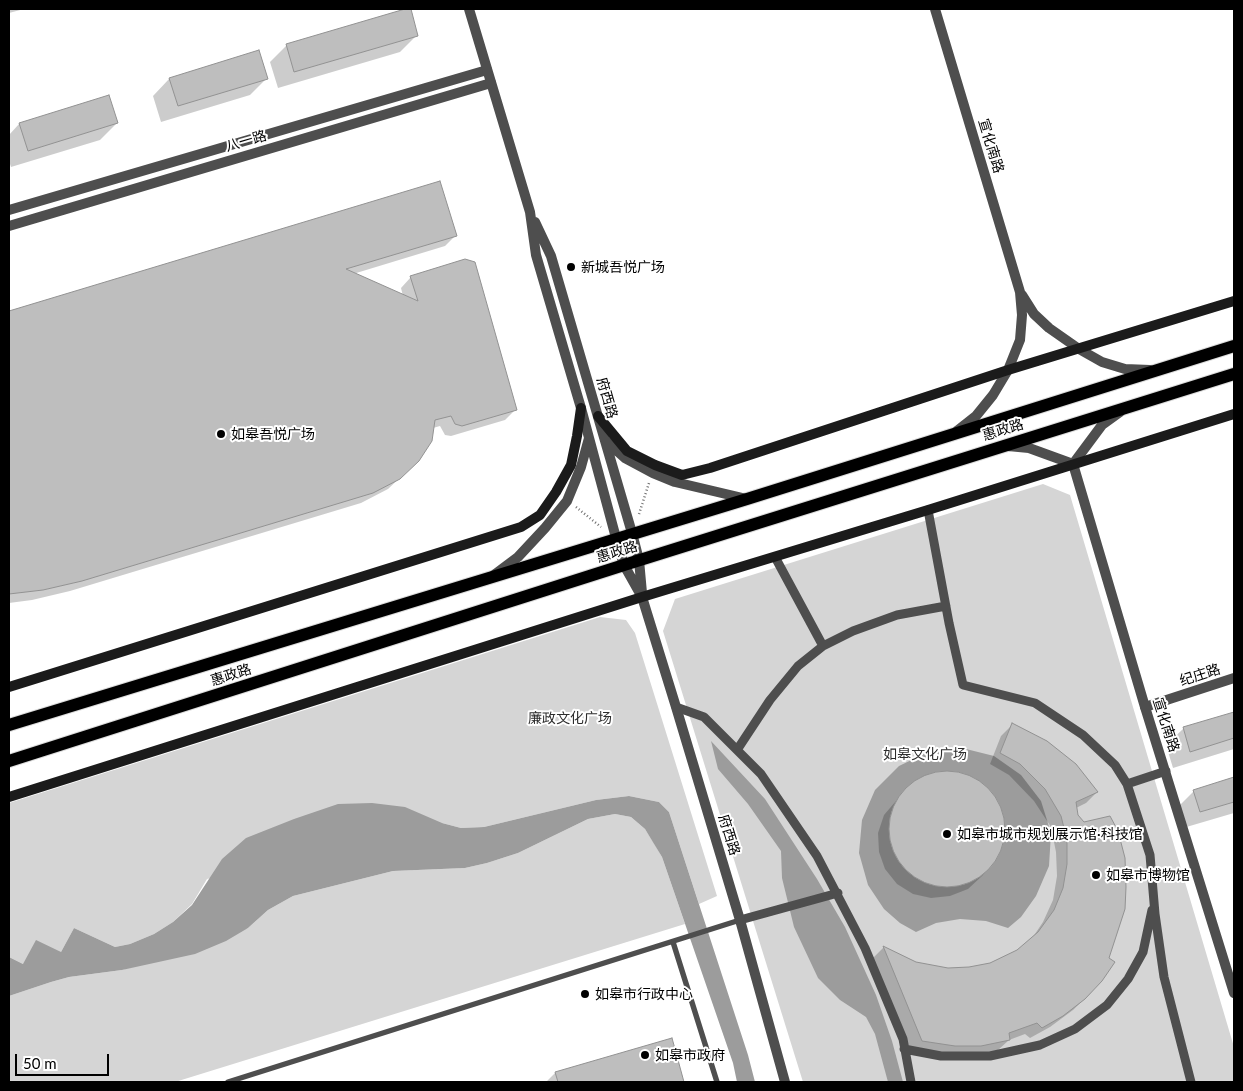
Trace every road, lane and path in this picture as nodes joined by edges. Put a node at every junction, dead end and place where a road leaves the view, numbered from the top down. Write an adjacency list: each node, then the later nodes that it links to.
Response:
1 (469, 9): 3 (street, 府西路)
2 (935, 9): 8 (street, 宣化南路)
3 (487, 70): 4 (street, 府西路); 5 (street, 八一路)
4 (491, 83): 6 (street, 府西路); 7 (street, 八一路)
5 (9, 210)
6 (530, 212): 16 (street, 府西路); 18 (street, 府西路)
7 (9, 226)
8 (1020, 292): 11 (street); 12 (street)
9 (1234, 301): 11 (main road)
10 (1234, 346): 13 (main road, 惠政路)
11 (1079, 349): 12 (main road); 13 (street)
12 (1008, 370): 18 (main road); 19 (street)
13 (1156, 371): 19 (main road, 惠政路)
14 (1234, 374): 15 (main road, 惠政路)
15 (1126, 407): 22 (main road, 惠政路); 23 (street)
16 (581, 408): 20 (street, 府西路); 38 (main road)
17 (1234, 414): 23 (main road)
18 (598, 416): 21 (street, 府西路)
19 (954, 433): 25 (main road, 惠政路)
20 (589, 437): 26 (street); 29 (street, 府西路)
21 (604, 438): 24 (street); 28 (street, 府西路)
22 (1003, 446): 23 (street); 31 (main road, 惠政路)
23 (1074, 464): 27 (main road); 40 (street, 宣化南路)
24 (653, 473): 25 (street); 28 (path)
25 (747, 499): 28 (main road, 惠政路)
26 (567, 501): 29 (path); 33 (street)
27 (928, 510): 30 (main road); 35 (street)
28 (632, 534): 29 (main road, 惠政路); 31 (street, 府西路)
29 (616, 538): 32 (street, 府西路); 33 (main road, 惠政路)
30 (775, 557): 34 (main road); 36 (street)
31 (639, 560): 32 (main road, 惠政路); 34 (street, 府西路)
32 (624, 564): 34 (street, 府西路); 43 (main road, 惠政路)
33 (493, 576): 41 (main road, 惠政路)
34 (642, 597): 39 (street, 府西路); 46 (main road)
35 (946, 606): 36 (street); 45 (street)
36 (823, 646): 42 (street)
37 (1234, 678): 40 (street, 纪庄路)
38 (9, 687)
39 (676, 707): 42 (street); 49 (street, 府西路)
40 (1145, 707): 44 (street, 宣化南路)
41 (9, 725)
42 (737, 750): 47 (street)
43 (9, 761)
44 (1166, 771): 45 (street); 51 (street, 宣化南路)
45 (1127, 784): 48 (street)
46 (9, 797)
47 (838, 893): 49 (street); 52 (street)
48 (1154, 902): 52 (street); 57 (street)
49 (740, 920): 50 (lane); 55 (street, 府西路)
50 (673, 942): 53 (lane); 54 (lane)
51 (1234, 993)
52 (904, 1049): 56 (street)
53 (228, 1082)
54 (717, 1082)
55 (785, 1082)
56 (911, 1082)
57 (1191, 1082)

